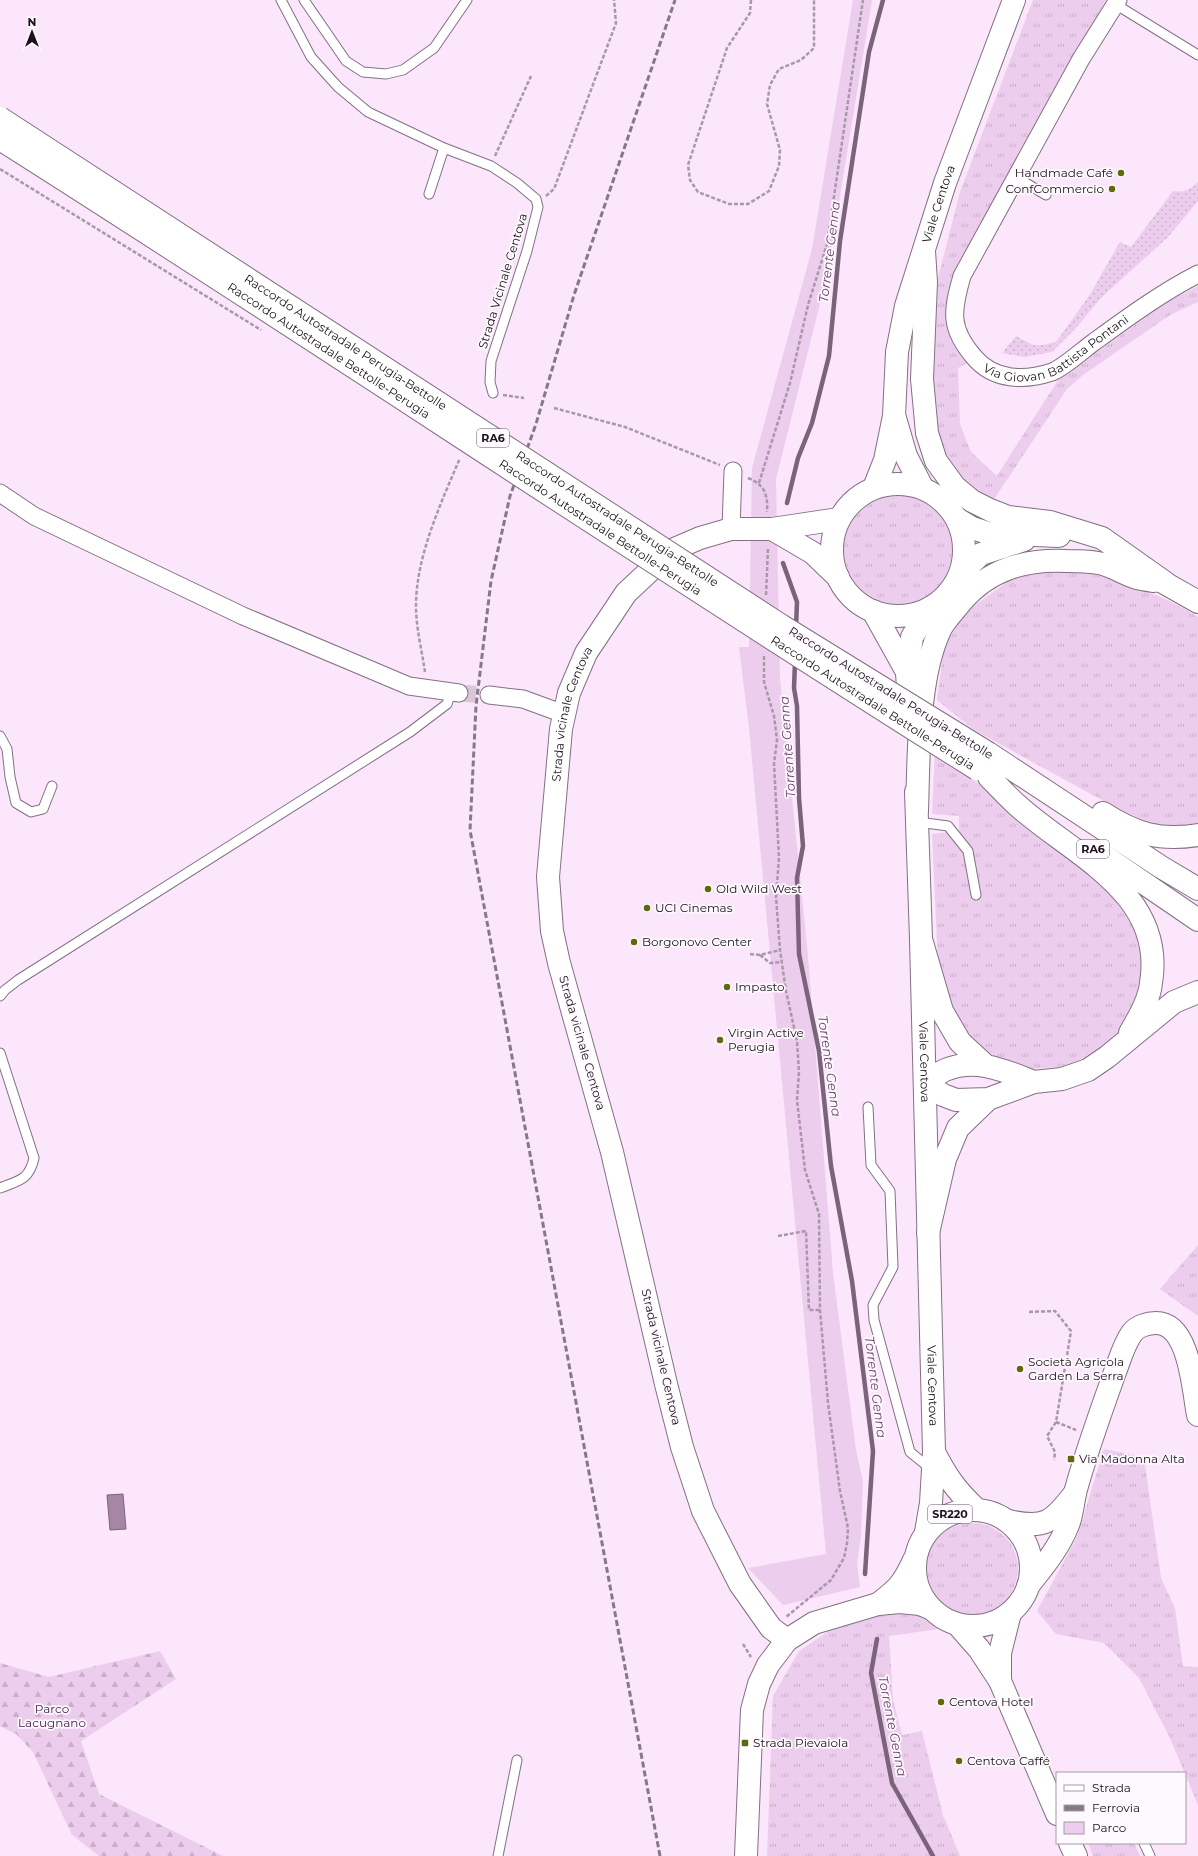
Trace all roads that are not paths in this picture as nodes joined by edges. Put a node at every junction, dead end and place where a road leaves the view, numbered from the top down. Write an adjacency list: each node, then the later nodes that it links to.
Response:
1 (281, 0): 9 (lane, Strada Vicinale Centova)
2 (304, 0): 3 (lane)
3 (467, 0)
4 (1014, 0): 13 (main road, Viale Centova)
5 (1116, 2): 6 (lane); 10 (street, Via Giovan Battista Pontani)
6 (1198, 55)
7 (0, 118): 37 (main road, Raccordo Autostradale Perugia-Bettolle / RA6, bridge)
8 (0, 138): 37 (main road, Raccordo Autostradale Bettolle-Perugia / RA6, bridge)
9 (444, 148): 11 (lane); 15 (lane, Strada Vicinale Centova)
10 (1016, 177): 12 (lane); 14 (street, Via Giovan Battista Pontani)
11 (429, 194)
12 (1046, 195)
13 (924, 251): 16 (main road, Viale Centova); 28 (main road)
14 (1198, 274)
15 (493, 393)
16 (894, 416): 18 (main road); 19 (main road)
17 (733, 471): 23 (street)
18 (922, 487): 19 (main road); 21 (main road)
19 (874, 488): 22 (main road)
20 (0, 493): 33 (street)
21 (957, 518): 25 (main road); 26 (main road)
22 (839, 519): 24 (main road, Strada vicinale Centova); 27 (main road)
23 (731, 529): 24 (main road, Strada vicinale Centova); 35 (main road, Strada vicinale Centova)
24 (769, 530): 27 (main road)
25 (1040, 536): 26 (main road); 28 (main road)
26 (961, 573): 30 (main road)
27 (838, 577): 31 (main road)
28 (1167, 584): 29 (main road); 39 (main road)
29 (1198, 602)
30 (930, 608): 31 (main road); 32 (main road)
31 (874, 611): 32 (main road)
32 (907, 672): 39 (main road, Viale Centova)
33 (455, 692): 46 (lane)
34 (489, 695): 35 (street)
35 (564, 714): 68 (main road, Strada vicinale Centova)
36 (0, 736): 38 (lane)
37 (985, 766): 40 (main road); 41 (main road, Raccordo Autostradale Perugia-Bettolle / RA6); 43 (main road, Raccordo Autostradale Bettolle-Perugia / RA6); 47 (main road)
38 (52, 786)
39 (918, 816): 42 (lane); 44 (main road, Viale Centova)
40 (1198, 835)
41 (1198, 889)
42 (976, 895)
43 (1198, 920)
44 (921, 939): 49 (main road); 51 (main road, Viale Centova)
45 (1198, 992): 47 (main road)
46 (0, 996)
47 (1126, 1041): 50 (main road)
48 (0, 1053): 54 (lane)
49 (985, 1064): 50 (main road); 51 (main road)
50 (1034, 1082): 52 (main road)
51 (925, 1084): 52 (main road); 55 (main road, Viale Centova)
52 (988, 1099): 55 (main road)
53 (868, 1106): 57 (lane)
54 (0, 1188)
55 (928, 1233): 57 (main road, Viale Centova)
56 (1198, 1415): 58 (main road, SR220)
57 (934, 1462): 59 (main road, Viale Centova); 61 (main road, Viale Centova)
58 (1076, 1492): 60 (main road, SR220); 63 (main road, SR220)
59 (976, 1509): 60 (main road, SR220); 61 (main road, SR220)
60 (1008, 1521): 63 (main road, SR220)
61 (926, 1532): 62 (main road, SR220)
62 (914, 1560): 64 (main road, SR220); 65 (main road, SR220)
63 (1028, 1586): 66 (main road, SR220)
64 (878, 1604): 65 (main road, SR220); 68 (main road, SR220)
65 (930, 1608): 67 (main road, SR220)
66 (1010, 1613): 67 (main road, SR220); 69 (main road)
67 (958, 1625): 69 (main road)
68 (779, 1634): 76 (main road, SR220)
69 (1000, 1682): 71 (main road)
70 (517, 1760): 75 (lane)
71 (1051, 1790): 72 (main road)
72 (1056, 1810)
73 (1070, 1844): 77 (main road)
74 (1144, 1844): 78 (lane)
75 (498, 1856)
76 (746, 1856)
77 (1076, 1856)
78 (1150, 1856)

